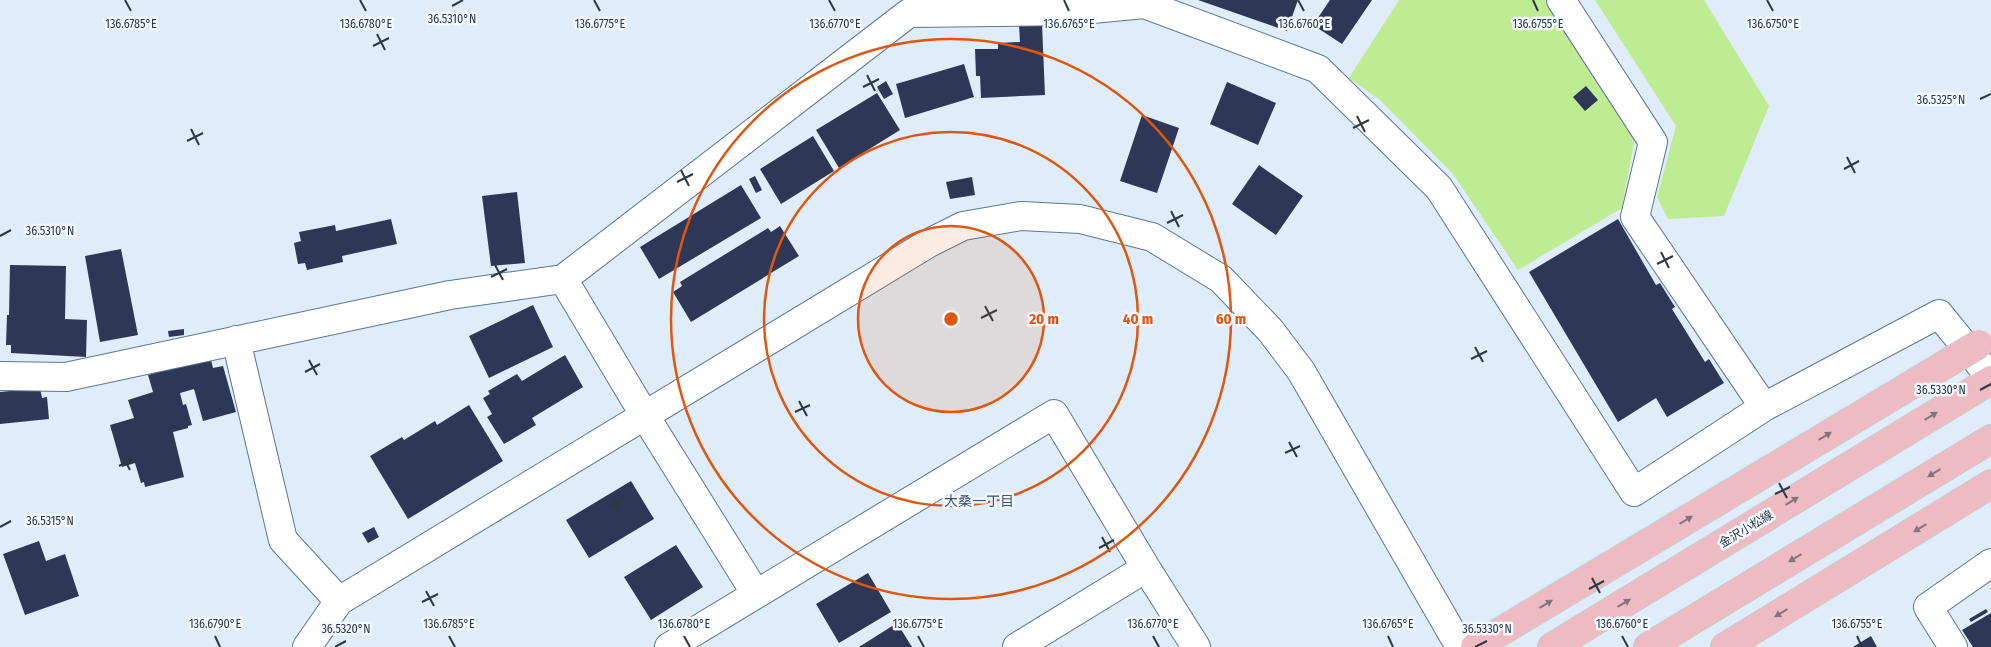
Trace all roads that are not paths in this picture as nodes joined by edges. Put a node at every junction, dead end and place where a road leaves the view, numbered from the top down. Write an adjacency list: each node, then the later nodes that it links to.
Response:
1 (1562, 0): 8 (street)
2 (1144, 2): 3 (street); 8 (street)
3 (563, 279): 4 (street); 9 (street)
4 (236, 340): 6 (street); 15 (street)
5 (1985, 341): 21 (main road, one-way to 5, bridge)
6 (0, 376)
7 (1991, 379): 8 (street); 22 (main road, 金沢小松線, one-way to 7)
8 (1764, 407)
9 (645, 416): 14 (street); 15 (street); 20 (street)
10 (1991, 439): 23 (main road, one-way to 23)
11 (1991, 484): 24 (main road, one-way to 24)
12 (1991, 563): 25 (street)
13 (1146, 568): 14 (street); 18 (street); 19 (street)
14 (756, 594): 17 (street)
15 (339, 601): 16 (street)
16 (307, 647)
17 (669, 647)
18 (1017, 647)
19 (1196, 647)
20 (1460, 647)
21 (1475, 647)
22 (1552, 647)
23 (1648, 647)
24 (1725, 647)
25 (1952, 647)

